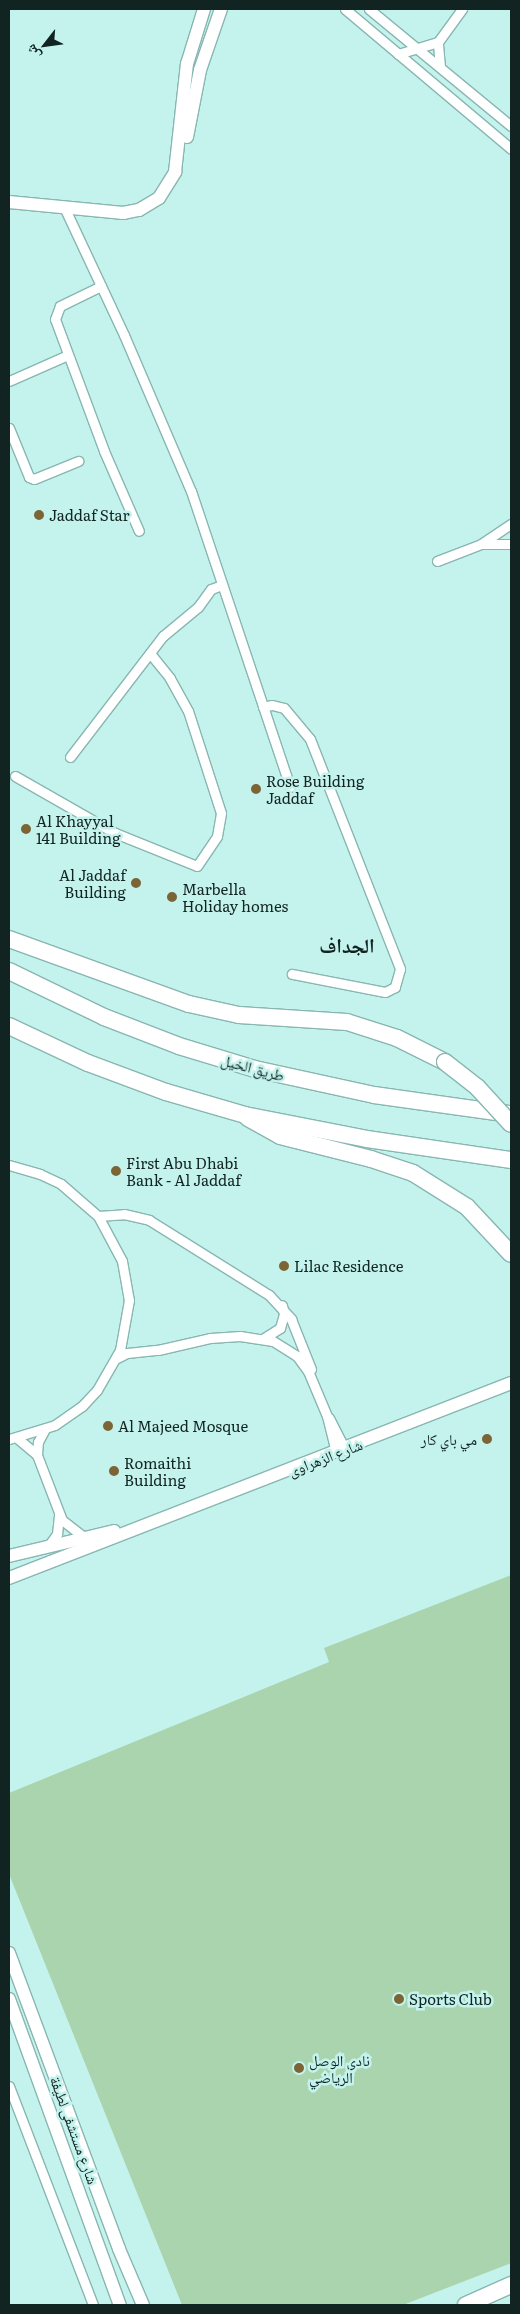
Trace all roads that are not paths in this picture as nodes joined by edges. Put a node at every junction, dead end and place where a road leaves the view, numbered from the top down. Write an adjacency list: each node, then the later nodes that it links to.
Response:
1 (204, 9): 15 (main road)
2 (221, 9): 15 (main road)
3 (345, 9): 9 (street)
4 (369, 9): 7 (street)
5 (462, 9): 6 (street)
6 (439, 38): 7 (street); 8 (street); 10 (street)
7 (411, 42): 8 (street)
8 (418, 49): 9 (street); 10 (street)
9 (398, 54): 12 (street)
10 (440, 67): 11 (street)
11 (511, 126)
12 (511, 149)
13 (9, 202): 14 (main road)
14 (65, 209): 15 (main road); 16 (street)
15 (80, 211)
16 (101, 286): 17 (street); 26 (street)
17 (68, 355): 18 (street); 22 (street)
18 (10, 378)
19 (9, 428): 20 (street)
20 (78, 461)
21 (511, 524): 23 (street)
22 (138, 531)
23 (481, 544): 24 (street); 25 (street)
24 (511, 544)
25 (437, 561)
26 (222, 585): 27 (street); 28 (street)
27 (150, 653): 29 (street); 30 (street)
28 (263, 707): 31 (street); 34 (street)
29 (70, 756)
30 (15, 776)
31 (290, 787)
32 (9, 939): 38 (highway, bridge)
33 (9, 971): 36 (highway, طريق الخيل)
34 (292, 974)
35 (9, 1026): 37 (highway)
36 (511, 1114)
37 (245, 1115): 39 (highway); 42 (highway)
38 (511, 1124)
39 (511, 1160)
40 (9, 1165): 41 (street)
41 (98, 1216): 43 (street); 45 (street)
42 (511, 1254)
43 (282, 1305): 44 (street); 46 (street)
44 (264, 1338): 45 (street); 46 (street)
45 (117, 1358): 48 (street)
46 (313, 1379): 50 (street)
47 (511, 1383): 50 (main road, شارع الزهراوى)
48 (45, 1429): 49 (street); 51 (street)
49 (13, 1438): 51 (street)
50 (340, 1451): 53 (main road, شارع الزهراوى)
51 (37, 1455): 52 (street)
52 (59, 1514): 54 (street); 55 (street)
53 (136, 1528): 54 (main road, شارع الزهراوى); 57 (main road, شارع الزهراوى)
54 (85, 1538): 55 (main road, شارع الزهراوى)
55 (50, 1545): 56 (main road, شارع الزهراوى)
56 (9, 1556)
57 (9, 1578)
58 (9, 1953): 62 (main road, شارع مستشفى لطيفة)
59 (9, 2000): 60 (main road, شارع مستشفى لطيفة)
60 (14, 2024): 63 (main road, شارع مستشفى لطيفة)
61 (9, 2086): 65 (street)
62 (119, 2249): 63 (main road); 67 (main road, شارع مستشفى لطيفة)
63 (99, 2252): 66 (main road, شارع مستشفى لطيفة)
64 (511, 2285): 68 (highway)
65 (93, 2305)
66 (120, 2305)
67 (143, 2305)
68 (466, 2305)

